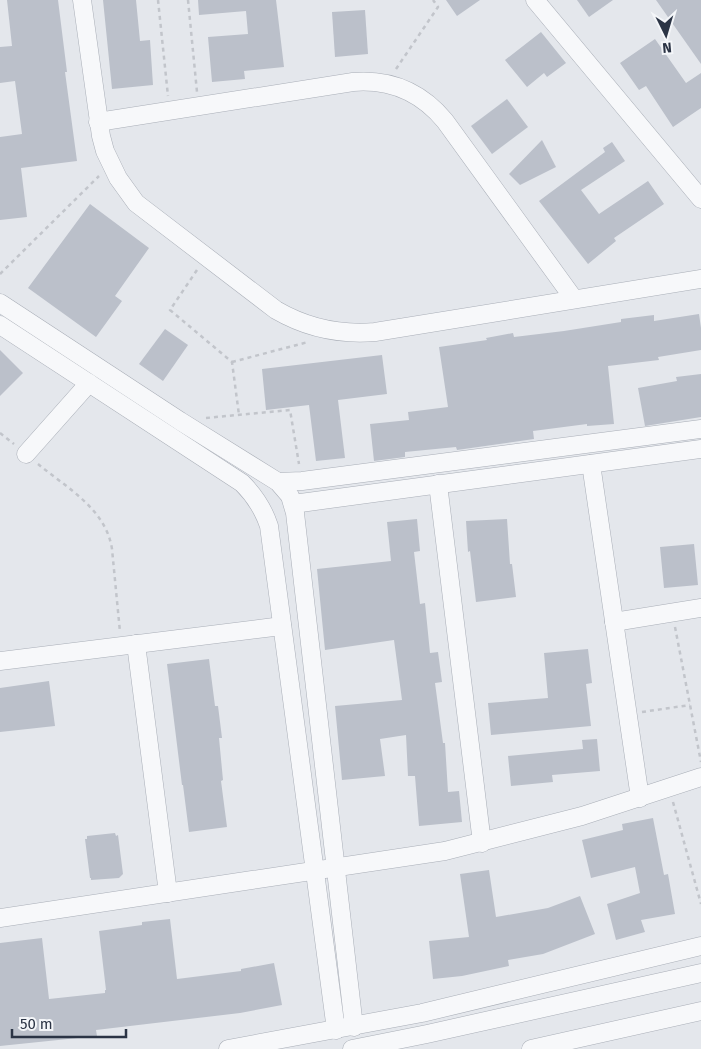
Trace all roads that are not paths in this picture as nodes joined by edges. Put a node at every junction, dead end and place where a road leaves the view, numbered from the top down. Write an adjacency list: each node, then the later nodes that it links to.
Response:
1 (82, 0): 3 (street)
2 (535, 0): 4 (street)
3 (98, 122): 6 (street); 6 (street)
4 (701, 199)
5 (701, 279): 6 (street)
6 (574, 299)
7 (0, 303): 14 (street)
8 (0, 325): 9 (street)
9 (89, 383): 12 (street); 19 (street)
10 (701, 429): 14 (street)
11 (701, 449): 13 (street)
12 (26, 454)
13 (591, 464): 15 (street); 18 (street)
14 (278, 482): 16 (street)
15 (438, 484): 16 (street); 26 (street)
16 (293, 504): 22 (street)
17 (701, 608): 18 (street)
18 (614, 622): 25 (street)
19 (282, 626): 20 (street); 23 (street)
20 (128, 645): 21 (street); 29 (street)
21 (0, 661)
22 (315, 689): 23 (street); 27 (street)
23 (291, 692): 28 (street)
24 (701, 777): 25 (street)
25 (640, 798): 26 (street)
26 (482, 843): 27 (street)
27 (335, 868): 28 (street); 34 (street)
28 (314, 871): 29 (street); 35 (street)
29 (168, 893): 30 (street)
30 (0, 918)
31 (701, 946): 34 (street)
32 (701, 973): 37 (street)
33 (701, 1011): 38 (street)
34 (354, 1027): 35 (street)
35 (336, 1030): 36 (street)
36 (228, 1049)
37 (352, 1049)
38 (531, 1049)

